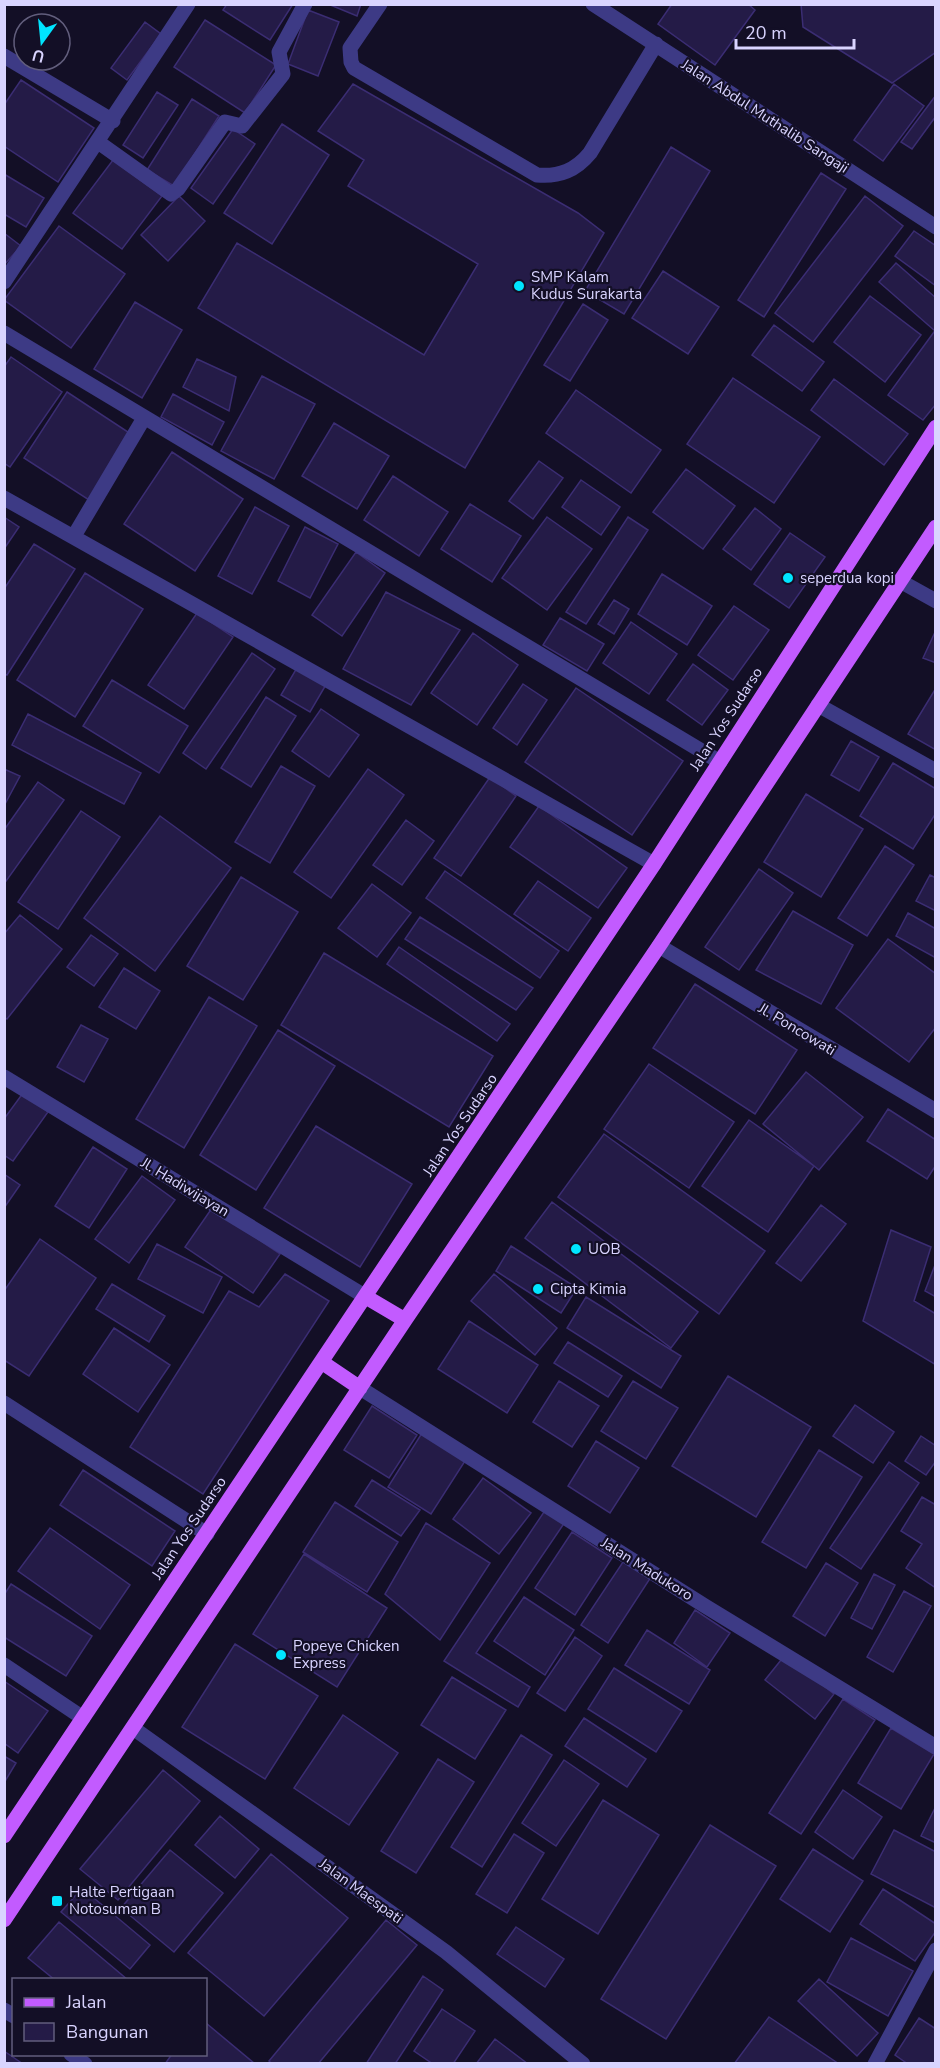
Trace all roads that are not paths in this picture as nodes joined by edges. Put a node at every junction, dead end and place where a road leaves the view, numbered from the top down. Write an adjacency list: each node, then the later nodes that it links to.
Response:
1 (188, 4): 7 (street)
2 (305, 4): 8 (street)
3 (380, 4): 5 (street)
4 (593, 4): 5 (street, Jalan Abdul Muthalib Sangaji)
5 (656, 44): 9 (street, Jalan Abdul Muthalib Sangaji)
6 (4, 56): 7 (street)
7 (112, 121): 8 (street)
8 (98, 142): 10 (street)
9 (936, 227)
10 (4, 282)
11 (4, 333): 12 (street)
12 (144, 418): 16 (street); 20 (street)
13 (936, 427): 20 (main road, Jalan Yos Sudarso)
14 (4, 498): 16 (street)
15 (936, 527): 17 (main road)
16 (74, 536): 22 (street)
17 (900, 581): 18 (street); 19 (main road)
18 (936, 601)
19 (818, 705): 21 (street); 23 (main road)
20 (720, 762): 22 (main road, Jalan Yos Sudarso)
21 (936, 771)
22 (654, 864): 26 (main road, Jalan Yos Sudarso)
23 (659, 946): 25 (street, Jl. Poncowati); 27 (main road)
24 (4, 1077): 26 (street, Jl. Hadiwijayan)
25 (936, 1111)
26 (366, 1297): 27 (main road); 28 (main road, Jalan Yos Sudarso)
27 (405, 1320): 29 (main road)
28 (322, 1363): 29 (main road); 31 (main road, Jalan Yos Sudarso)
29 (360, 1388): 34 (main road); 35 (street, Jalan Madukoro)
30 (4, 1403): 31 (street)
31 (207, 1534): 33 (main road, Jalan Yos Sudarso)
32 (4, 1665): 33 (street)
33 (83, 1718): 36 (main road, Jalan Yos Sudarso)
34 (133, 1728): 37 (main road); 39 (street, Jalan Maespati)
35 (936, 1747)
36 (4, 1836)
37 (4, 1920)
38 (936, 1950): 40 (street)
39 (583, 2064)
40 (875, 2064)

